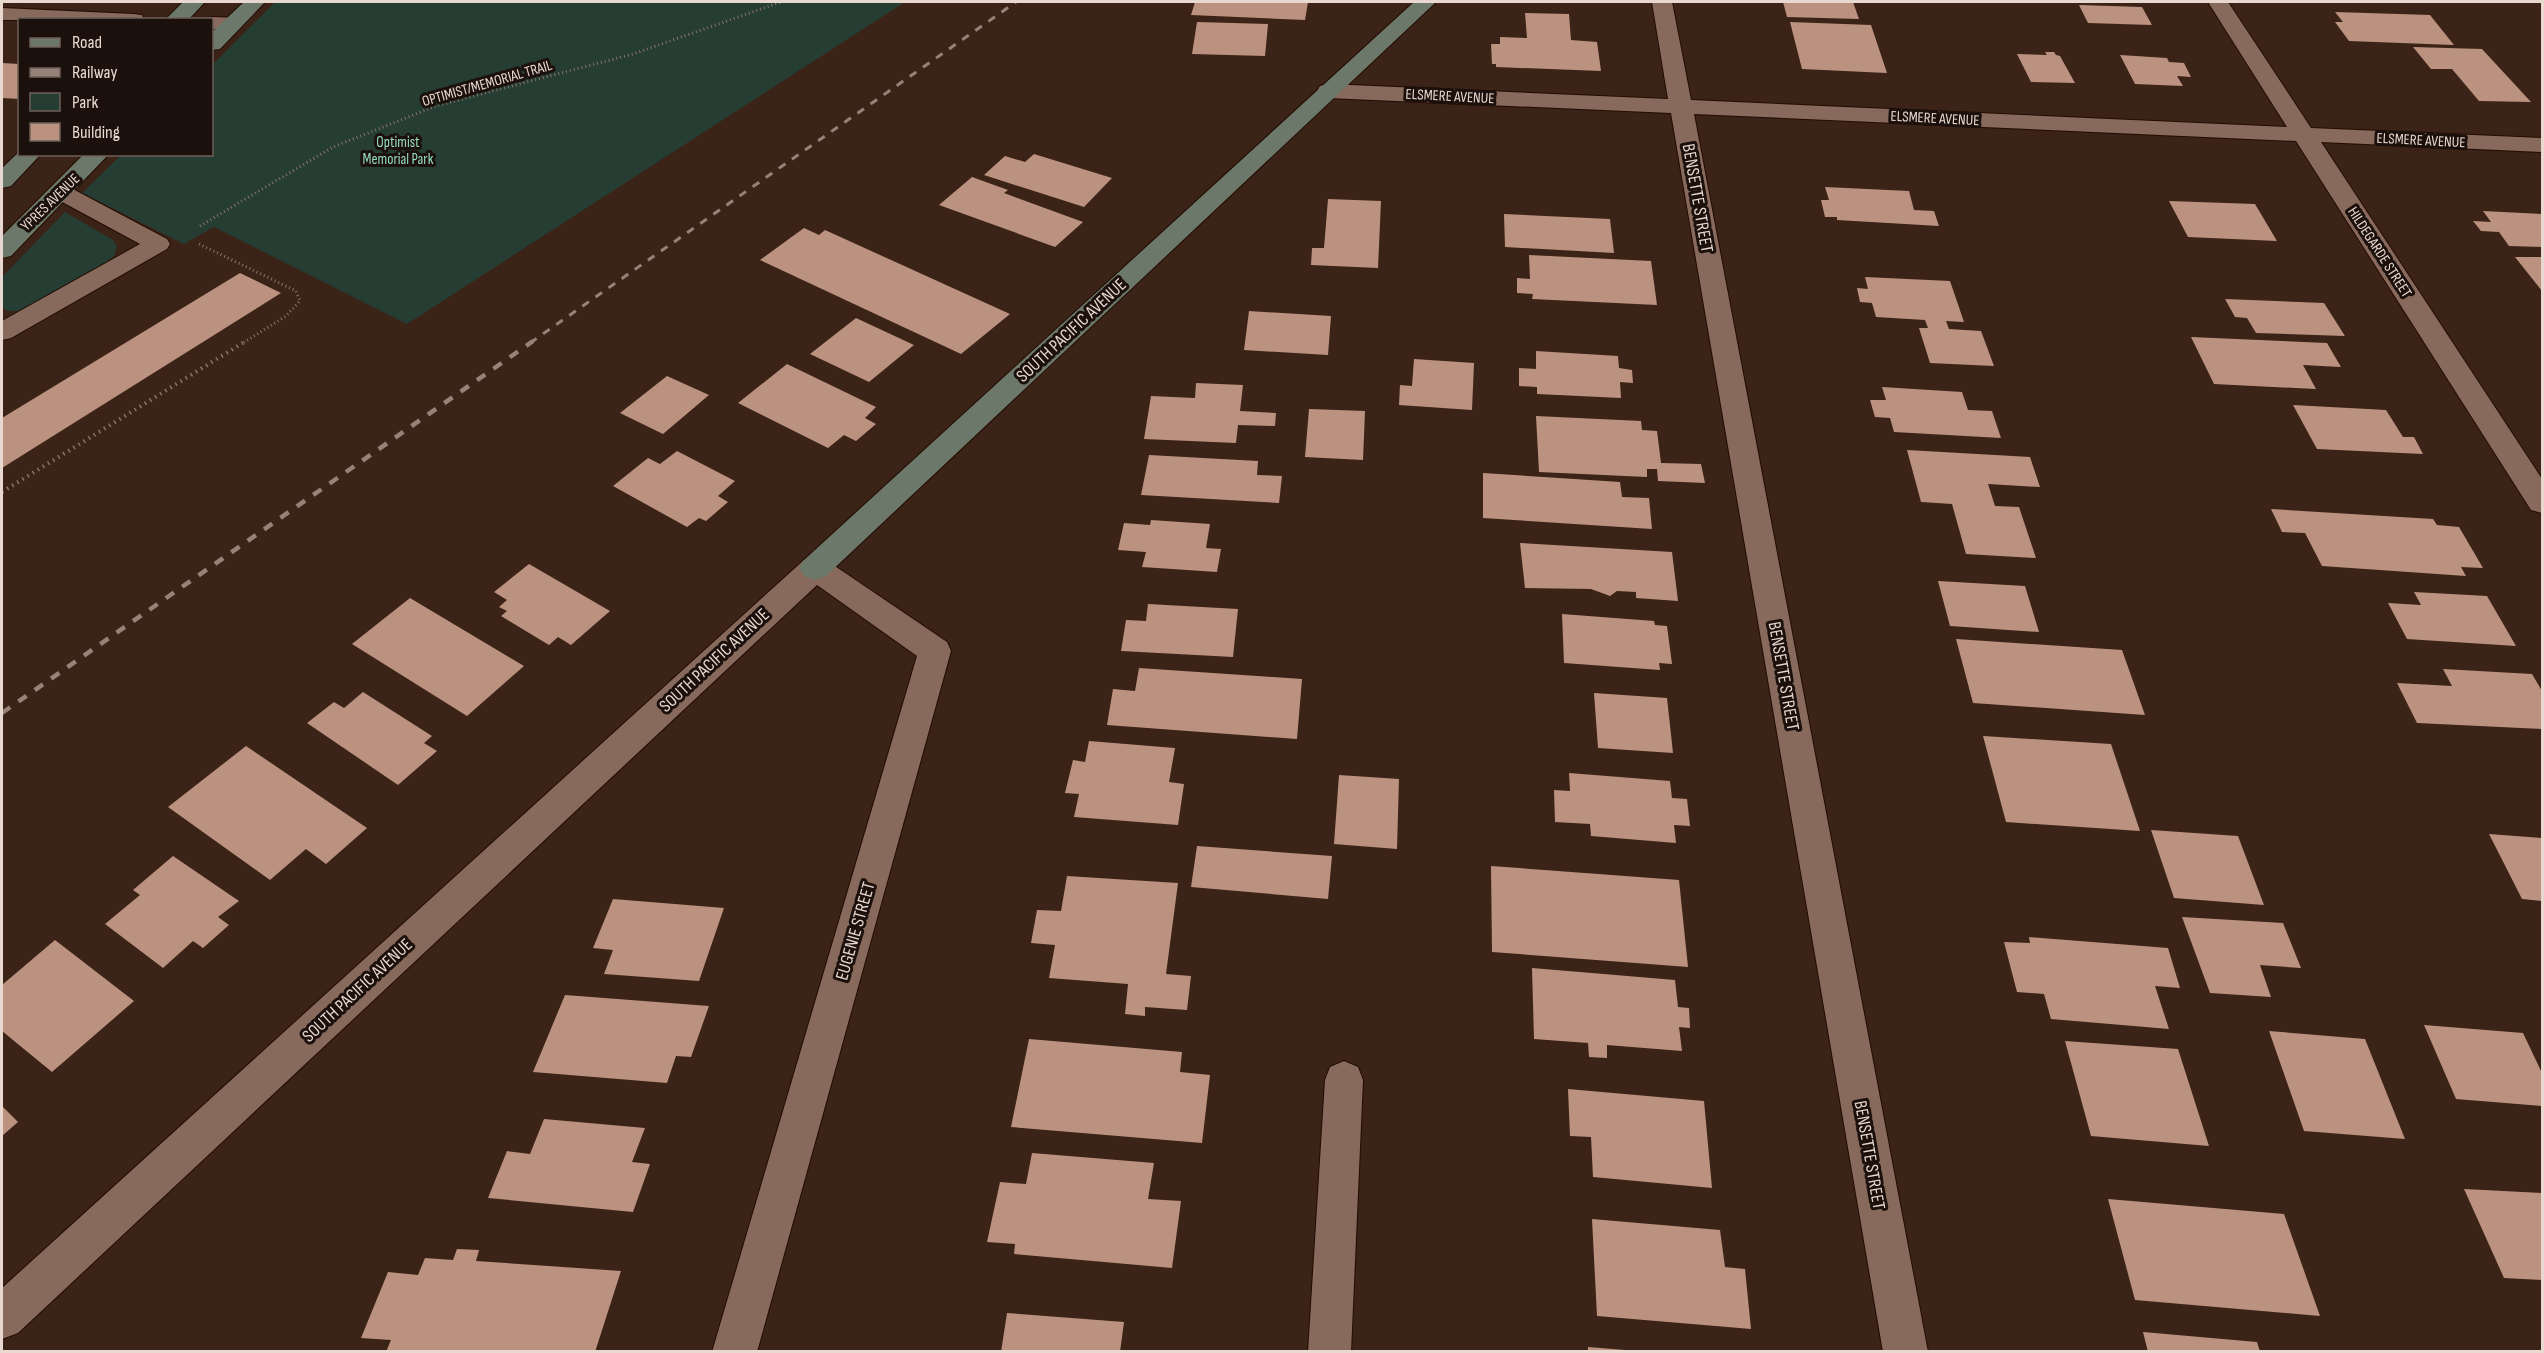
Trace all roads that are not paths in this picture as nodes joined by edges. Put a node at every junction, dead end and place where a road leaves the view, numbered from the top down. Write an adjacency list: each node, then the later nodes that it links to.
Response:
1 (195, 2): 8 (street)
2 (255, 2): 9 (street)
3 (1426, 2): 11 (street, SOUTH PACIFIC AVENUE)
4 (1662, 2): 12 (street, BENSETTE STREET)
5 (2218, 2): 13 (street, HILDEGARDE STREET)
6 (2, 14): 7 (street)
7 (90, 18)
8 (178, 18)
9 (222, 23): 10 (street)
10 (213, 42)
11 (1328, 91): 12 (street, ELSMERE AVENUE); 22 (street, SOUTH PACIFIC AVENUE)
12 (1682, 107): 13 (street, ELSMERE AVENUE); 27 (street, BENSETTE STREET)
13 (2304, 135): 14 (street, ELSMERE AVENUE); 21 (street, HILDEGARDE STREET)
14 (2542, 146)
15 (28, 156): 17 (street)
16 (96, 156): 18 (street, YPRES AVENUE)
17 (2, 182)
18 (61, 192): 19 (street, YPRES AVENUE); 20 (lane)
19 (2, 250)
20 (2, 332)
21 (2542, 502)
22 (815, 568): 24 (street, SOUTH PACIFIC AVENUE); 25 (street, EUGENIE STREET)
23 (1344, 1080): 26 (lane)
24 (2, 1317)
25 (734, 1352)
26 (1329, 1352)
27 (1906, 1352)

